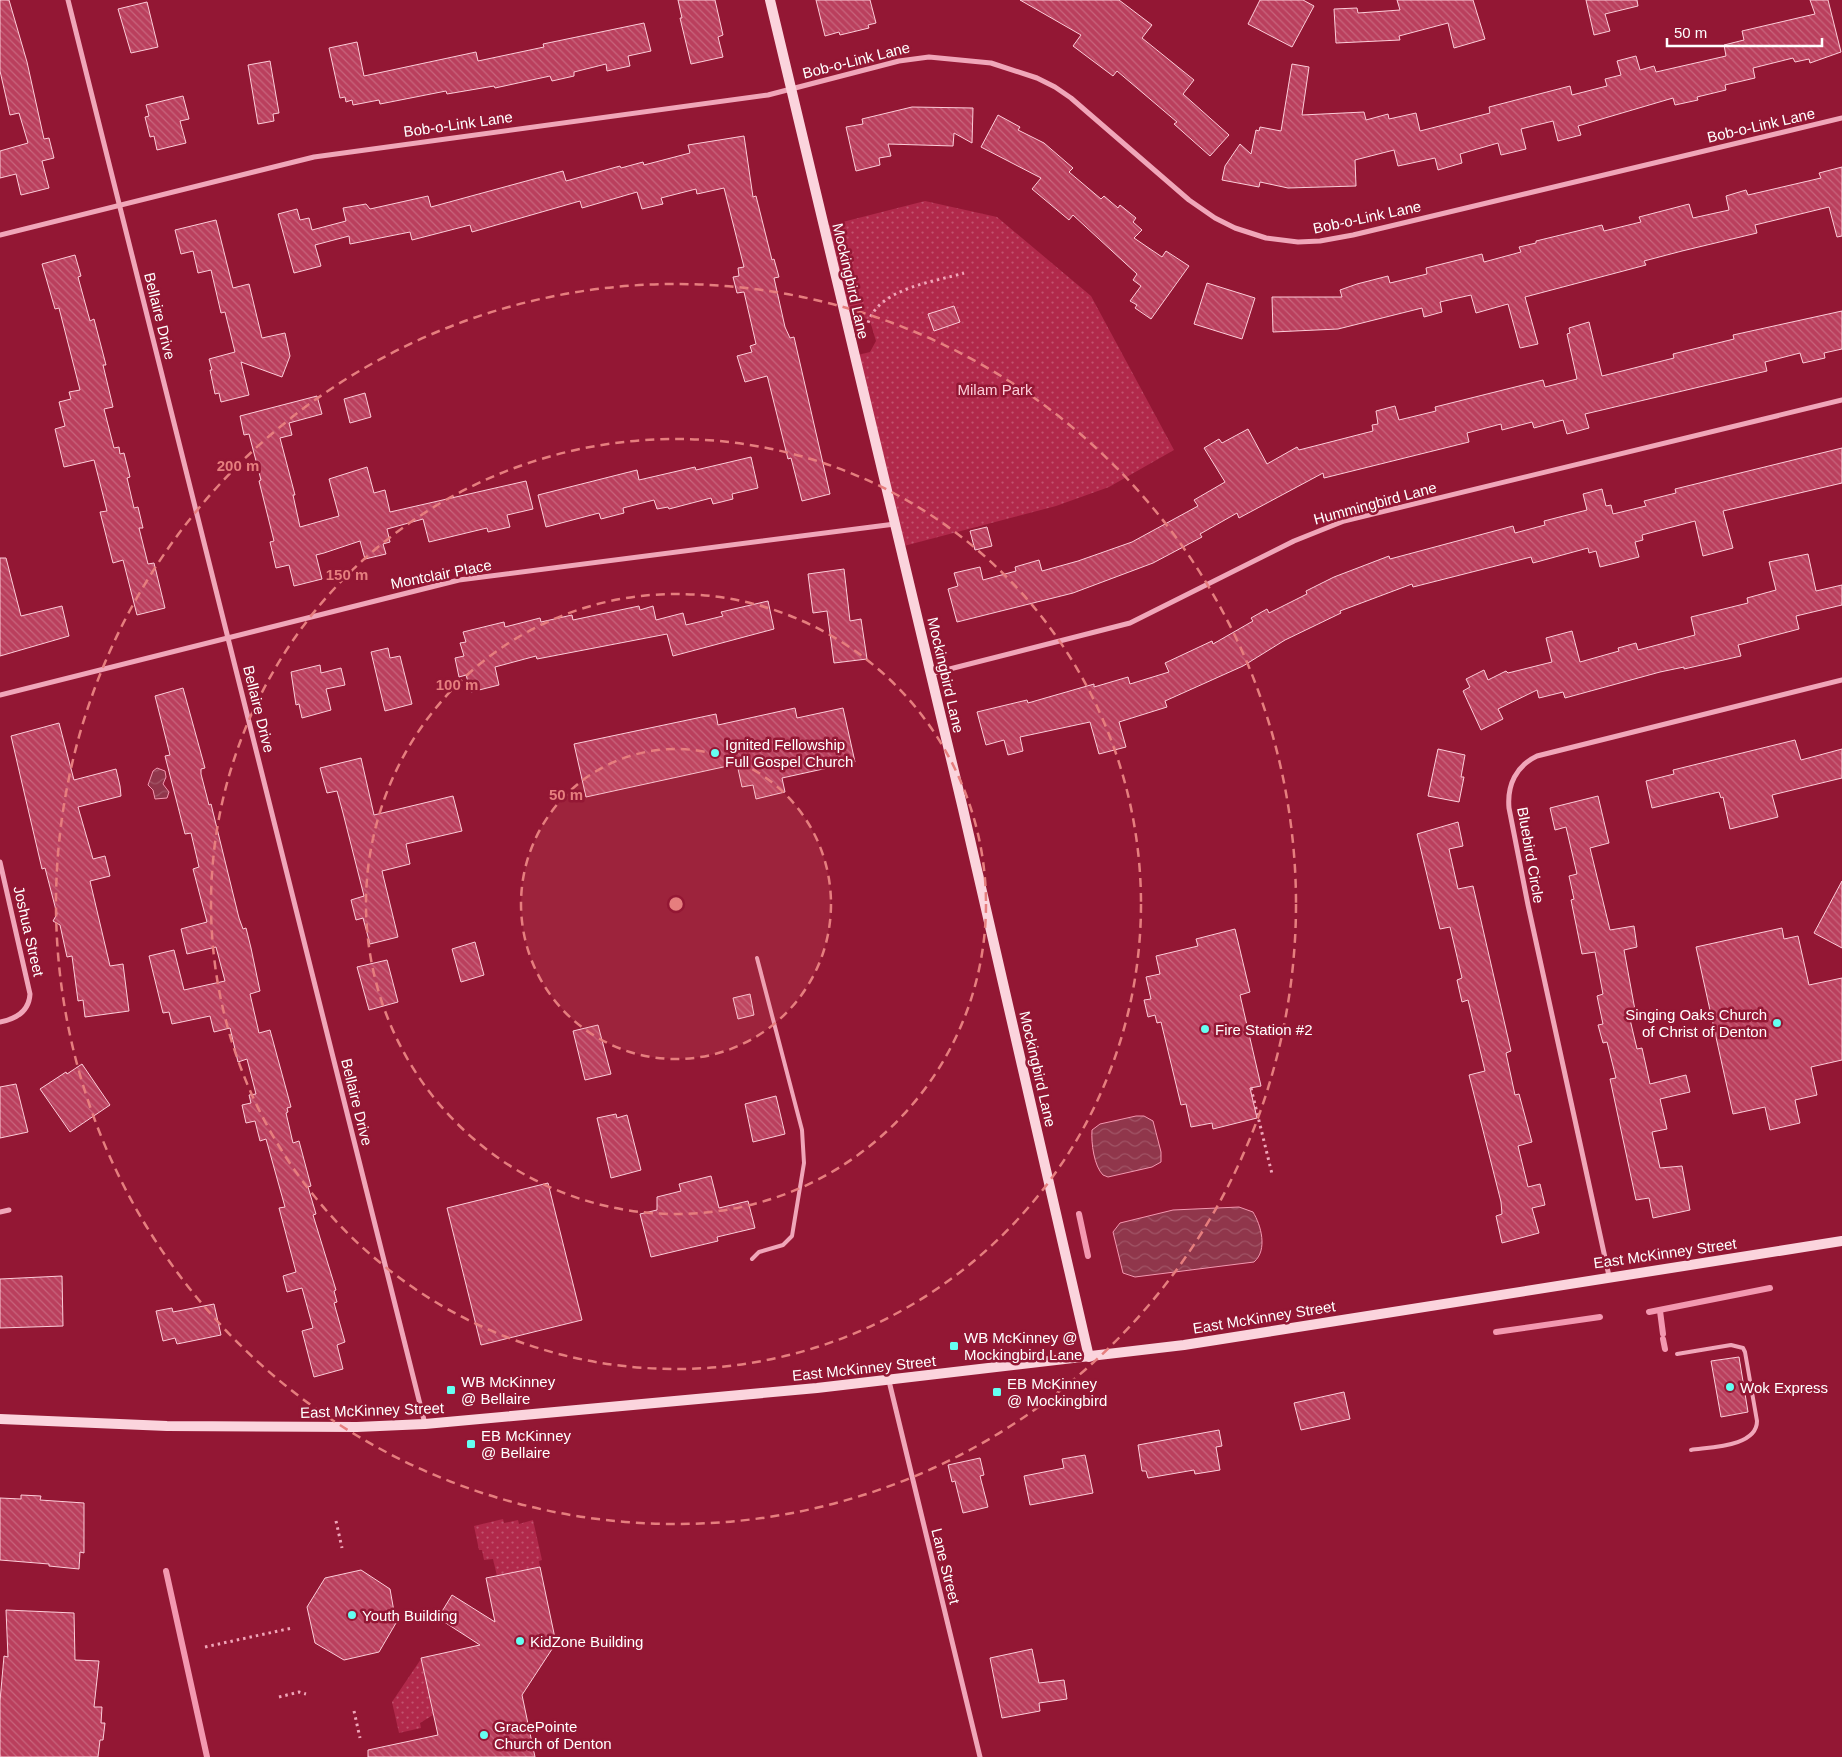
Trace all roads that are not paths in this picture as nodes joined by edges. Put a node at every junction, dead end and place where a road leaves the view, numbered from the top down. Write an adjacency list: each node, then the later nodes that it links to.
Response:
1 (68, 0): 5 (street, Bellaire Drive)
2 (770, 0): 3 (main road, Mockingbird Lane)
3 (790, 90): 4 (street, Bob-o-Link Lane); 5 (street, Bob-o-Link Lane); 8 (main road, Mockingbird Lane)
4 (1842, 118)
5 (119, 206): 6 (street, Bob-o-Link Lane); 9 (street, Bellaire Drive)
6 (0, 235)
7 (1842, 400): 10 (street, Hummingbird Lane)
8 (895, 524): 9 (street, Montclair Place); 10 (main road, Mockingbird Lane)
9 (229, 638): 12 (street, Montclair Place); 25 (street, Bellaire Drive)
10 (930, 674): 22 (main road, Mockingbird Lane)
11 (1842, 680): 20 (street, Bluebird Circle)
12 (0, 695)
13 (0, 862): 15 (street, Joshua Street)
14 (757, 958): 19 (lane)
15 (0, 1022)
16 (9, 1210): 17 (street)
17 (0, 1212)
18 (1842, 1241): 20 (main road, East McKinney Street)
19 (752, 1259)
20 (1609, 1276): 22 (main road, East McKinney Street)
21 (1677, 1354): 26 (lane)
22 (1089, 1357): 23 (main road, East McKinney Street)
23 (889, 1381): 25 (main road, East McKinney Street); 27 (street, Lane Street)
24 (0, 1419): 25 (main road, East McKinney Street)
25 (425, 1424)
26 (1691, 1450)
27 (980, 1757)

